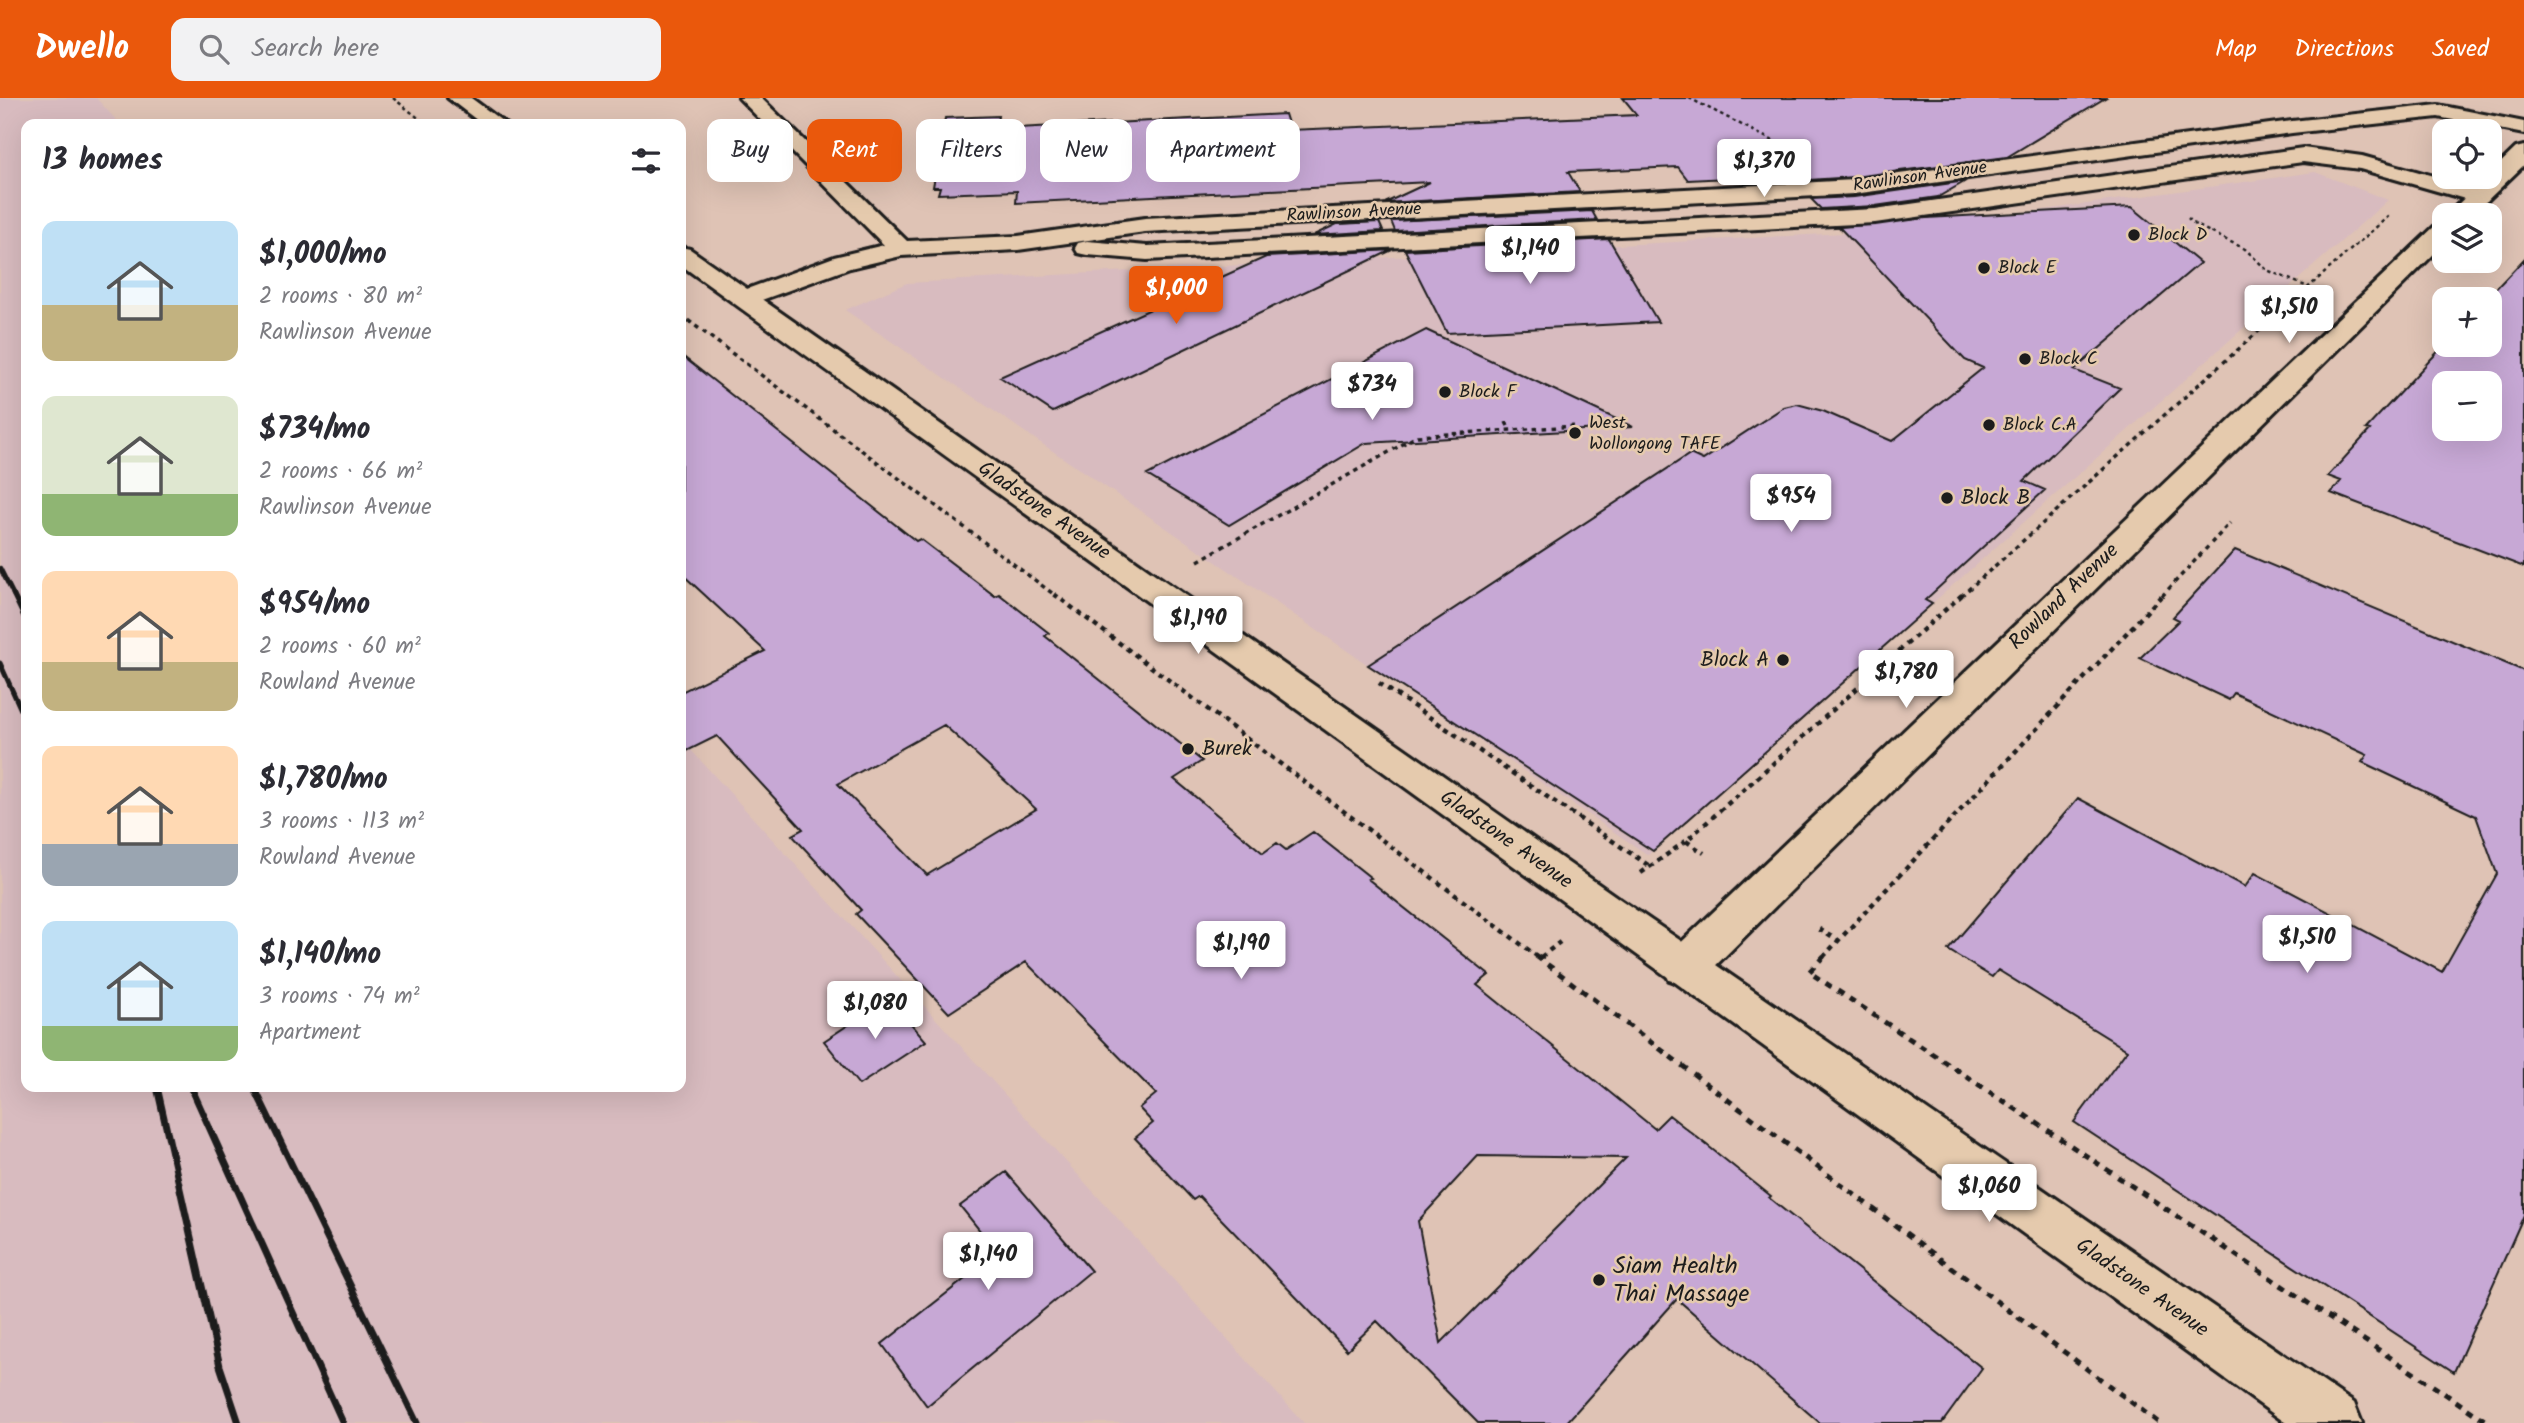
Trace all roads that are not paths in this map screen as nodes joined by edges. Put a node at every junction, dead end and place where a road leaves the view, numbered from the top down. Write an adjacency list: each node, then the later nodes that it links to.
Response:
1 (458, 98): 3 (street)
2 (749, 98): 10 (street)
3 (488, 119)
4 (2524, 128): 9 (street, Rawlinson Avenue)
5 (2524, 153): 6 (street)
6 (2479, 196): 7 (street); 9 (street, Rawlinson Avenue)
7 (2472, 203)
8 (2432, 242): 13 (street, Rowland Avenue)
9 (1018, 243): 10 (street, Rawlinson Avenue)
10 (901, 249): 12 (street, Rawlinson Avenue)
11 (686, 257): 12 (street, Gladstone Avenue)
12 (745, 298): 13 (street, Gladstone Avenue)
13 (1685, 967): 14 (street, Gladstone Avenue)
14 (2334, 1423)

